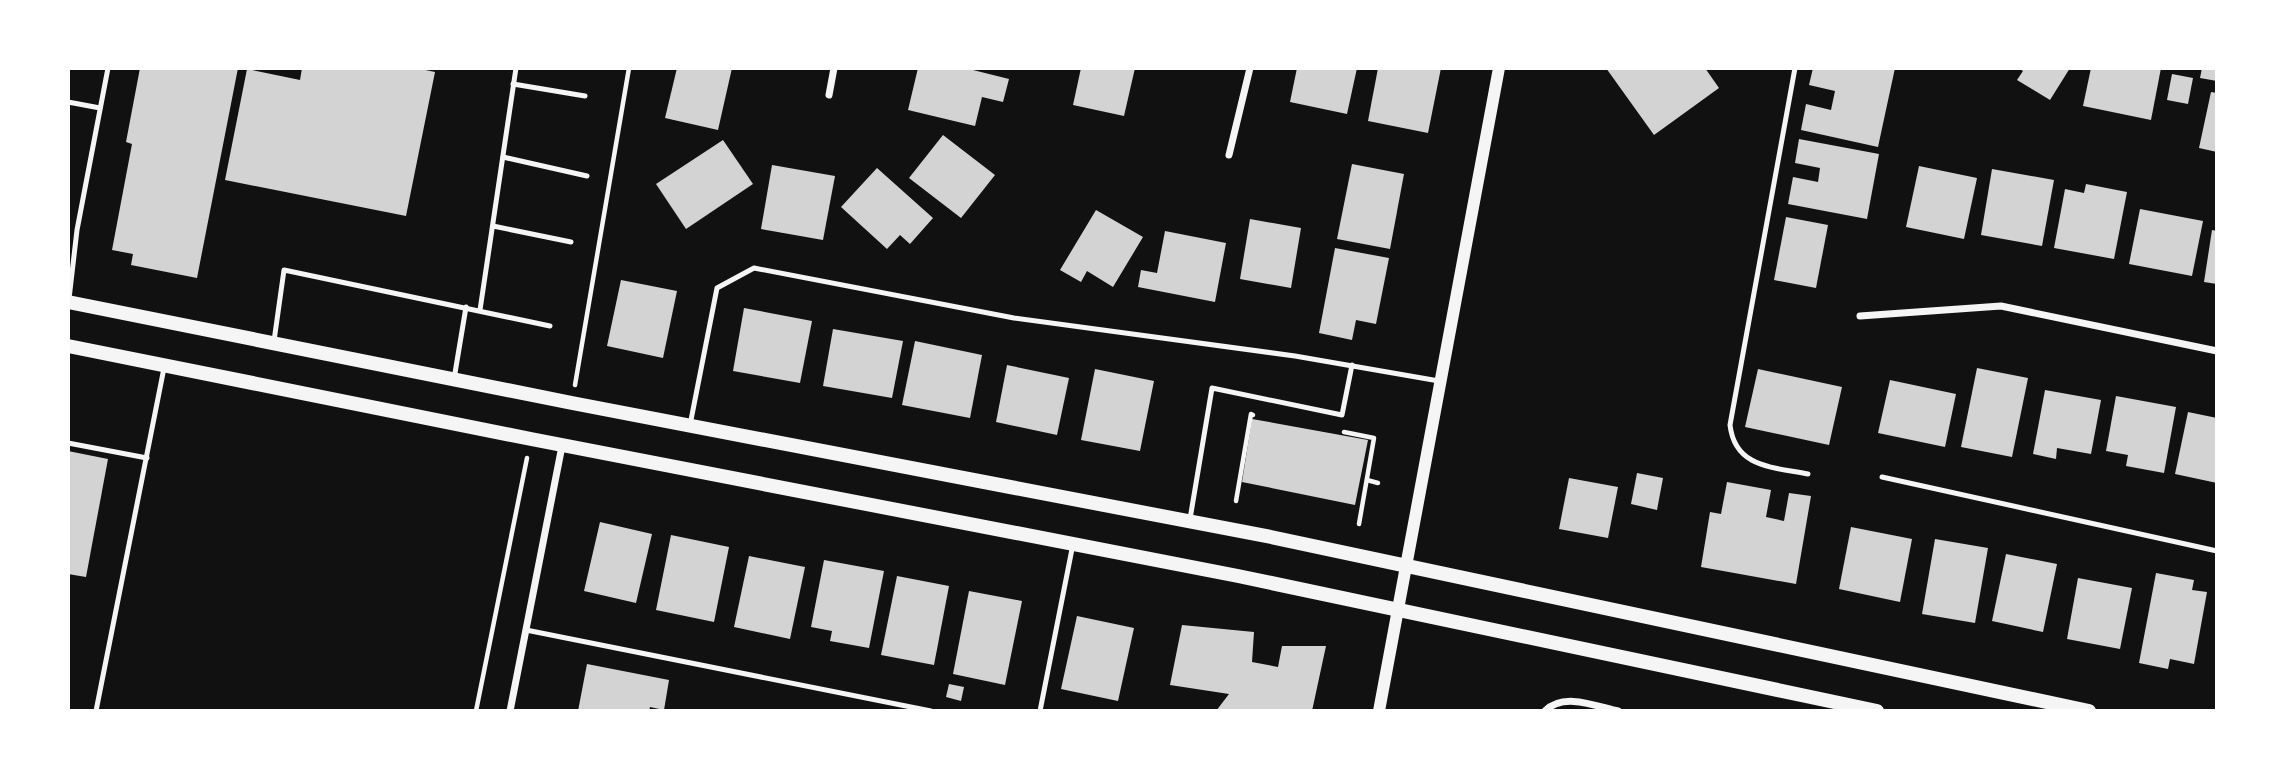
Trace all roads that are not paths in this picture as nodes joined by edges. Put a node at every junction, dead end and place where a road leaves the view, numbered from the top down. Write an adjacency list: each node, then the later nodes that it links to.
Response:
1 (108, 68): 11 (lane)
2 (516, 68): 7 (lane)
3 (834, 68): 8 (street)
4 (1250, 68): 12 (street)
5 (1499, 68): 30 (street)
6 (1795, 68): 35 (lane)
7 (513, 83): 9 (lane); 13 (lane)
8 (829, 95)
9 (585, 96)
10 (68, 102): 11 (lane)
11 (100, 108): 17 (lane)
12 (1229, 155)
13 (503, 158): 14 (lane); 15 (lane)
14 (587, 176)
15 (493, 226): 18 (lane); 21 (lane)
16 (68, 229): 17 (lane)
17 (77, 230): 19 (lane)
18 (571, 242)
19 (69, 302): 24 (main road)
20 (466, 307): 21 (lane); 24 (lane); 29 (lane)
21 (480, 310): 23 (lane)
22 (1860, 316): 26 (street)
23 (550, 326)
24 (274, 343): 29 (main road)
25 (68, 346): 27 (main road)
26 (2217, 351)
27 (165, 365): 33 (main road); 34 (lane)
28 (1352, 365): 30 (lane); 31 (lane); 37 (lane)
29 (454, 379): 31 (main road)
30 (1441, 381): 40 (street)
31 (690, 425): 37 (main road)
32 (68, 443): 34 (lane)
33 (562, 445): 38 (main road); 42 (street)
34 (147, 458): 43 (lane)
35 (1808, 474)
36 (1882, 477): 39 (lane)
37 (1189, 522): 40 (main road)
38 (1073, 544): 41 (main road); 46 (lane)
39 (2217, 551)
40 (1408, 566): 41 (street); 51 (main road)
41 (1400, 610): 47 (street); 50 (main road)
42 (526, 630): 44 (street); 45 (lane)
43 (96, 711)
44 (510, 711)
45 (931, 711)
46 (1040, 711)
47 (1380, 711)
48 (1545, 711): 49 (street)
49 (1618, 711)
50 (1877, 711)
51 (2089, 711)

